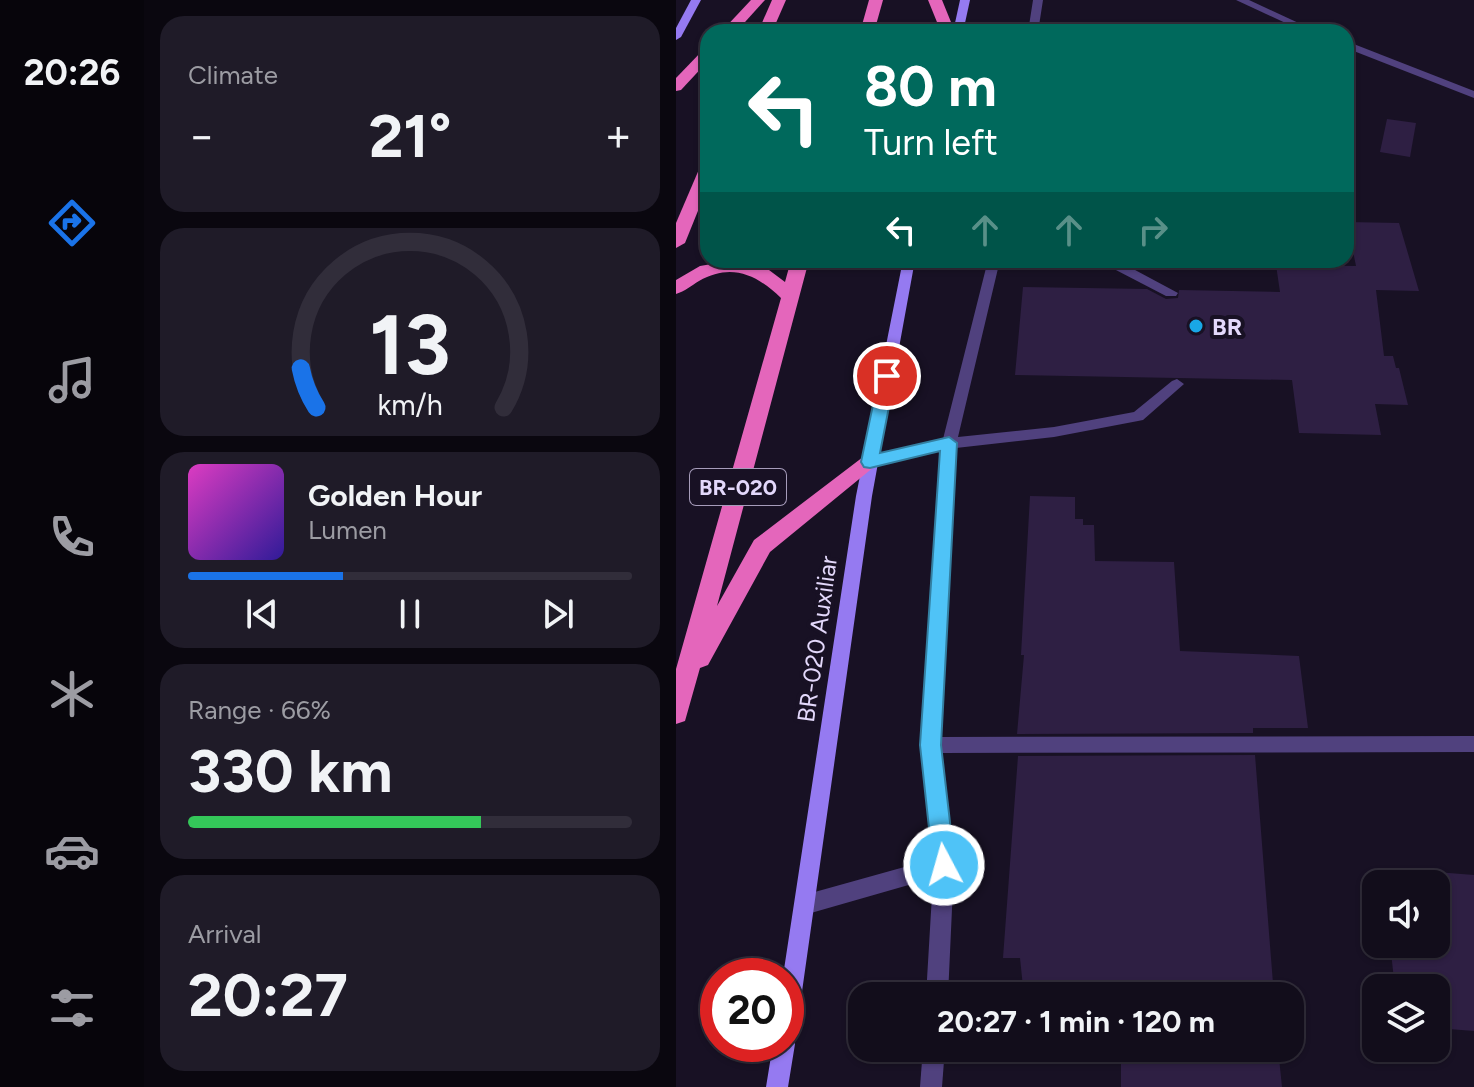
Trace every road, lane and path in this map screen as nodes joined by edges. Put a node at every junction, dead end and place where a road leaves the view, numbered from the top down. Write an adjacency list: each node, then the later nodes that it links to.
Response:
1 (696, 0): 16 (main road)
2 (758, 0): 9 (highway)
3 (779, 0): 10 (highway)
4 (876, 0): 11 (highway)
5 (935, 0): 12 (highway)
6 (965, 0): 13 (main road)
7 (1038, 0): 14 (street)
8 (1241, 0): 15 (street)
9 (736, 24)
10 (768, 24)
11 (869, 24)
12 (945, 24)
13 (960, 24)
14 (1034, 24)
15 (1295, 24)
16 (676, 37)
17 (1354, 47): 20 (street)
18 (700, 62): 19 (highway)
19 (676, 87)
20 (1474, 95)
21 (700, 186): 22 (highway)
22 (676, 243)
23 (714, 268): 29 (highway)
24 (744, 268): 31 (highway)
25 (798, 268): 31 (highway, BR-020)
26 (907, 268): 34 (main road, BR-020 Auxiliar)
27 (992, 268): 33 (street)
28 (1121, 268): 30 (street)
29 (676, 288)
30 (1171, 293)
31 (790, 297): 35 (highway, BR-020)
32 (1177, 384): 33 (street)
33 (949, 443): 34 (street); 38 (street)
34 (870, 462): 35 (highway); 40 (main road, BR-020 Auxiliar)
35 (683, 690): 36 (highway, BR-020)
36 (676, 713)
37 (1474, 744): 38 (street)
38 (931, 745): 39 (street)
39 (944, 865): 40 (street); 42 (street)
40 (804, 905): 41 (main road, BR-020 Auxiliar)
41 (796, 958)
42 (938, 982)
43 (781, 1062): 45 (main road)
44 (933, 1062): 46 (street)
45 (777, 1087)
46 (931, 1087)

